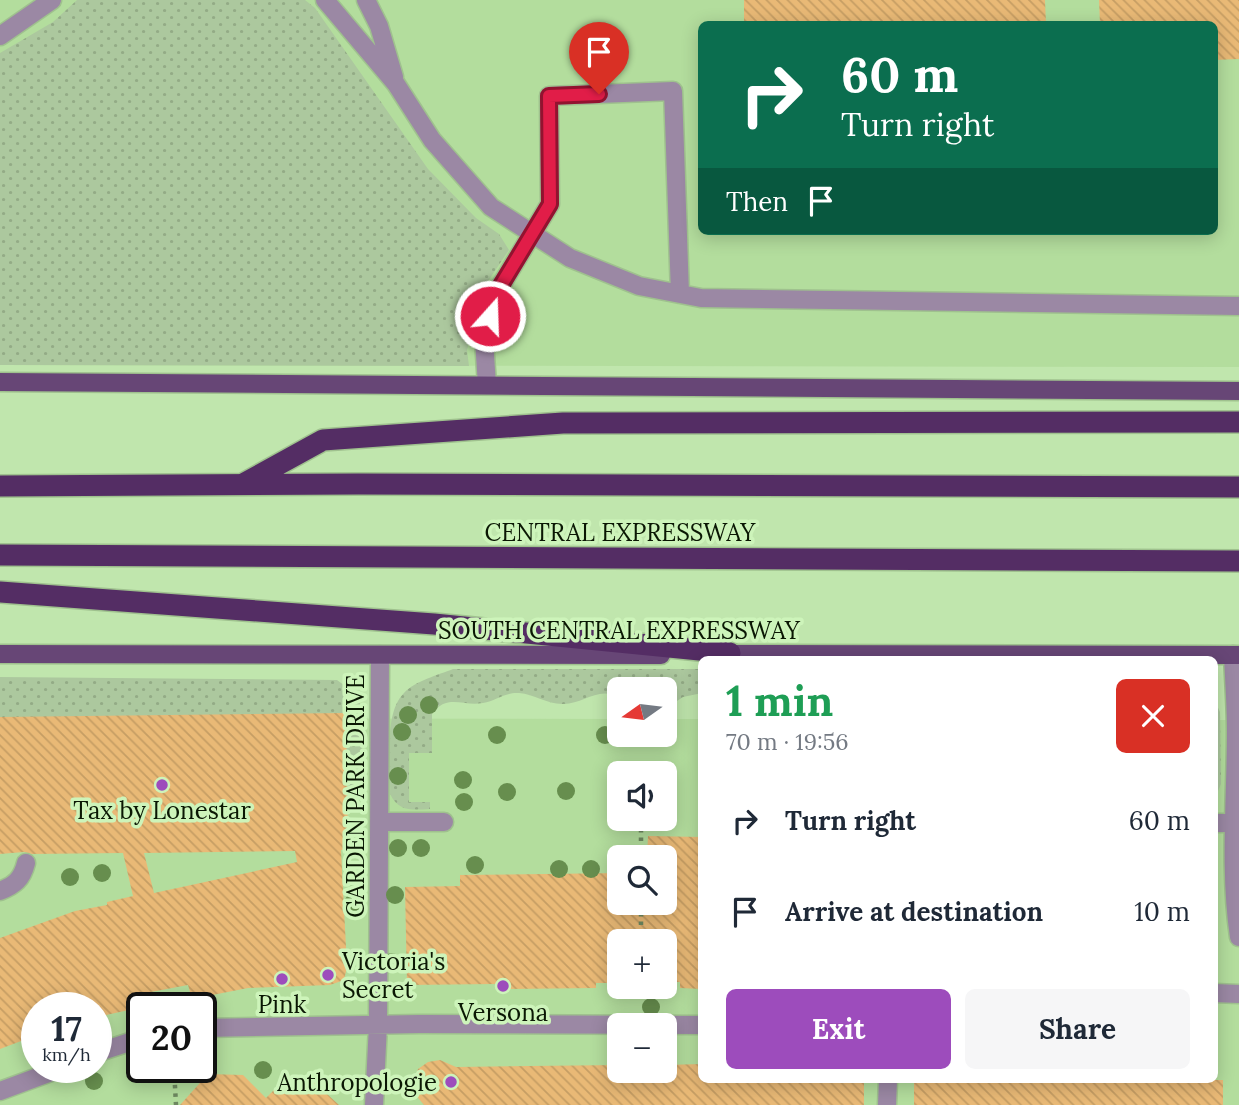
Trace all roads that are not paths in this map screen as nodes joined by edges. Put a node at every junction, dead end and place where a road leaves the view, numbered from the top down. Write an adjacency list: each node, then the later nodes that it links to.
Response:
1 (52, 0): 4 (street)
2 (326, 0): 5 (street)
3 (366, 0): 5 (street)
4 (0, 36)
5 (396, 84): 6 (street)
6 (532, 233): 7 (street); 7 (street); 10 (street)
7 (680, 294): 8 (street)
8 (1239, 306)
9 (0, 382): 10 (main road)
10 (487, 386): 11 (main road)
11 (1239, 391)
12 (1239, 422): 13 (highway)
13 (244, 485): 14 (highway, CENTRAL EXPRESSWAY); 15 (highway, CENTRAL EXPRESSWAY)
14 (0, 486)
15 (1239, 486)
16 (0, 555): 17 (highway, CENTRAL EXPRESSWAY)
17 (1239, 561)
18 (0, 592): 19 (highway)
19 (730, 653): 21 (main road, SOUTH CENTRAL EXPRESSWAY); 22 (main road, SOUTH CENTRAL EXPRESSWAY)
20 (0, 654): 21 (main road, SOUTH CENTRAL EXPRESSWAY)
21 (380, 655): 24 (street, GARDEN PARK DRIVE)
22 (1236, 655): 23 (street)
23 (1237, 768): 27 (street)
24 (379, 822): 25 (street); 33 (street, GARDEN PARK DRIVE)
25 (444, 822)
26 (1218, 823): 27 (street)
27 (1234, 823): 30 (street)
28 (26, 863): 29 (street)
29 (0, 891)
30 (1239, 937)
31 (1218, 993): 32 (street)
32 (1239, 994)
33 (378, 1025): 34 (street); 35 (street); 39 (street, GARDEN PARK DRIVE)
34 (698, 1025)
35 (217, 1028)
36 (22, 1083): 38 (street)
37 (888, 1083): 40 (street)
38 (0, 1091)
39 (374, 1105)
40 (887, 1105)

